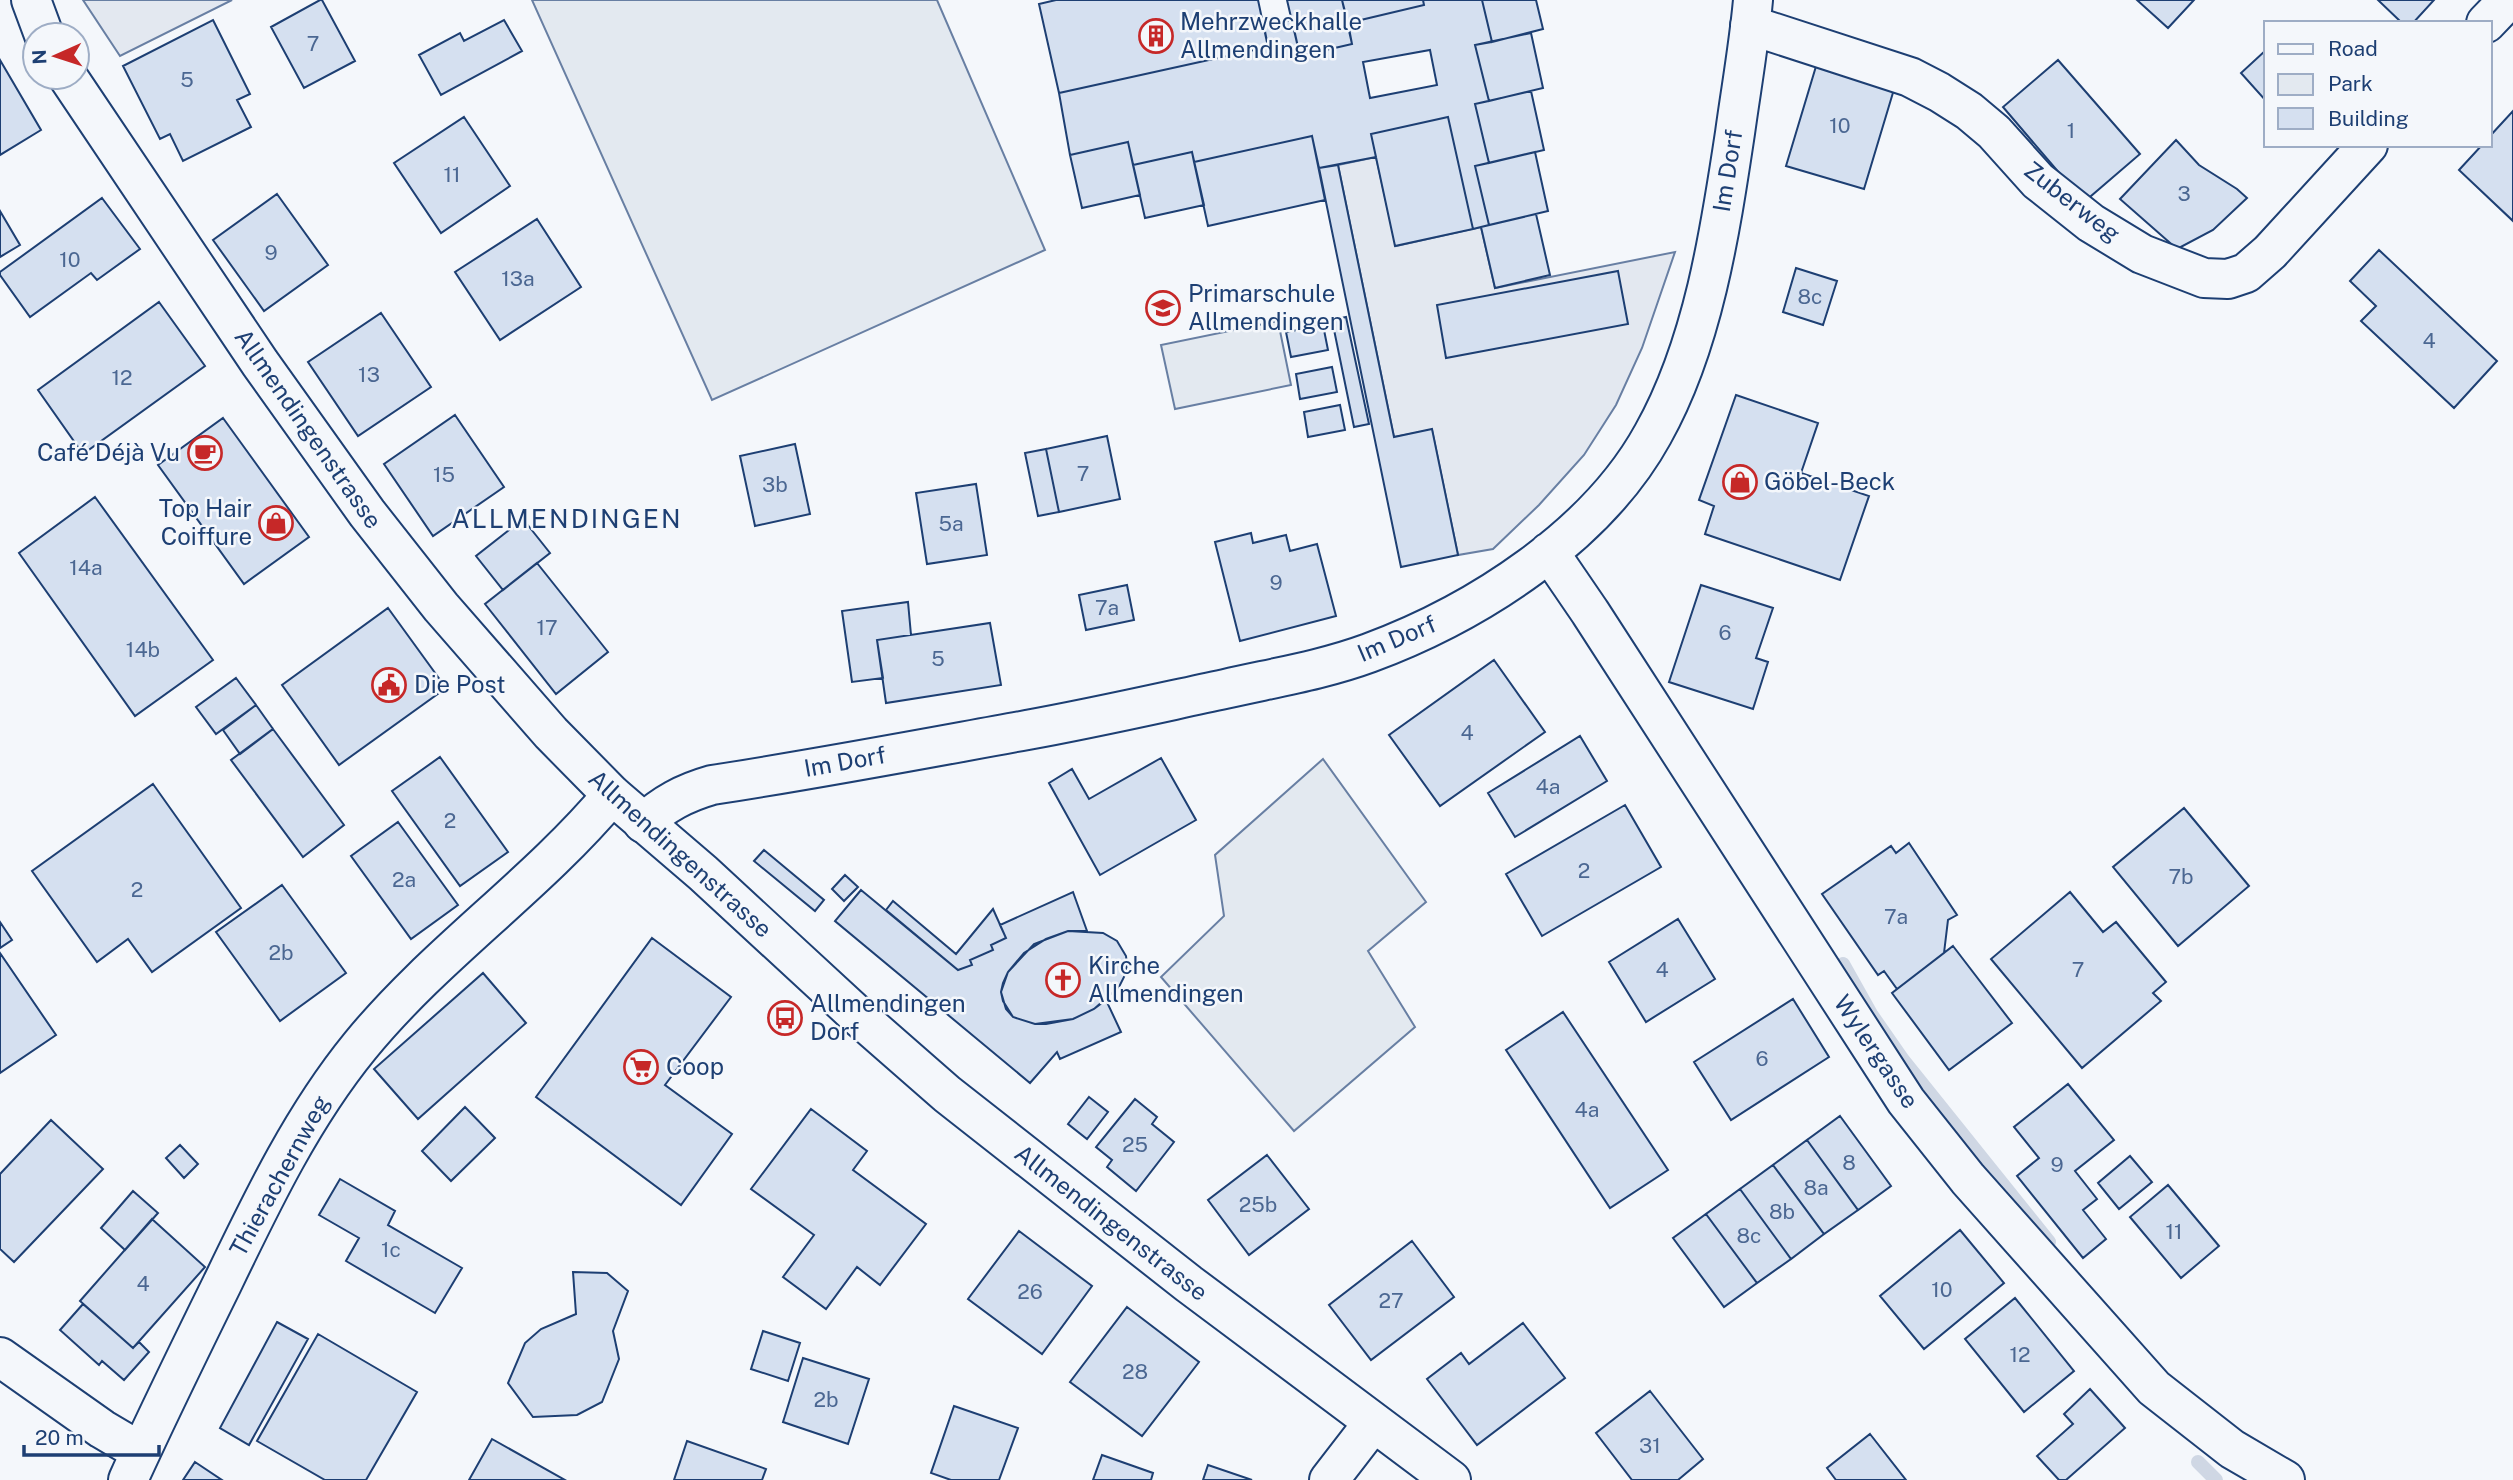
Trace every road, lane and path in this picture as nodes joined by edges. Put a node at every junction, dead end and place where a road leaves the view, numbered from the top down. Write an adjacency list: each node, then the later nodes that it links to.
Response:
1 (31, 0): 4 (street)
2 (2508, 0): 5 (street)
3 (1751, 13): 7 (street, Zuberweg); 8 (street, Im Dorf)
4 (38, 21)
5 (2488, 21)
6 (77, 91): 9 (street, Allmendingenstrasse)
7 (2366, 147)
8 (1549, 552): 10 (street, Im Dorf); 16 (street, Wylergasse)
9 (612, 795): 10 (street, Allmendingenstrasse); 13 (street, Thierachernweg)
10 (643, 823): 12 (street, Allmendingenstrasse)
11 (0, 1357): 13 (street)
12 (1373, 1423): 14 (street); 15 (street, Allmendingenstrasse)
13 (134, 1466)
14 (1329, 1480)
15 (1451, 1480)
16 (2285, 1480)

